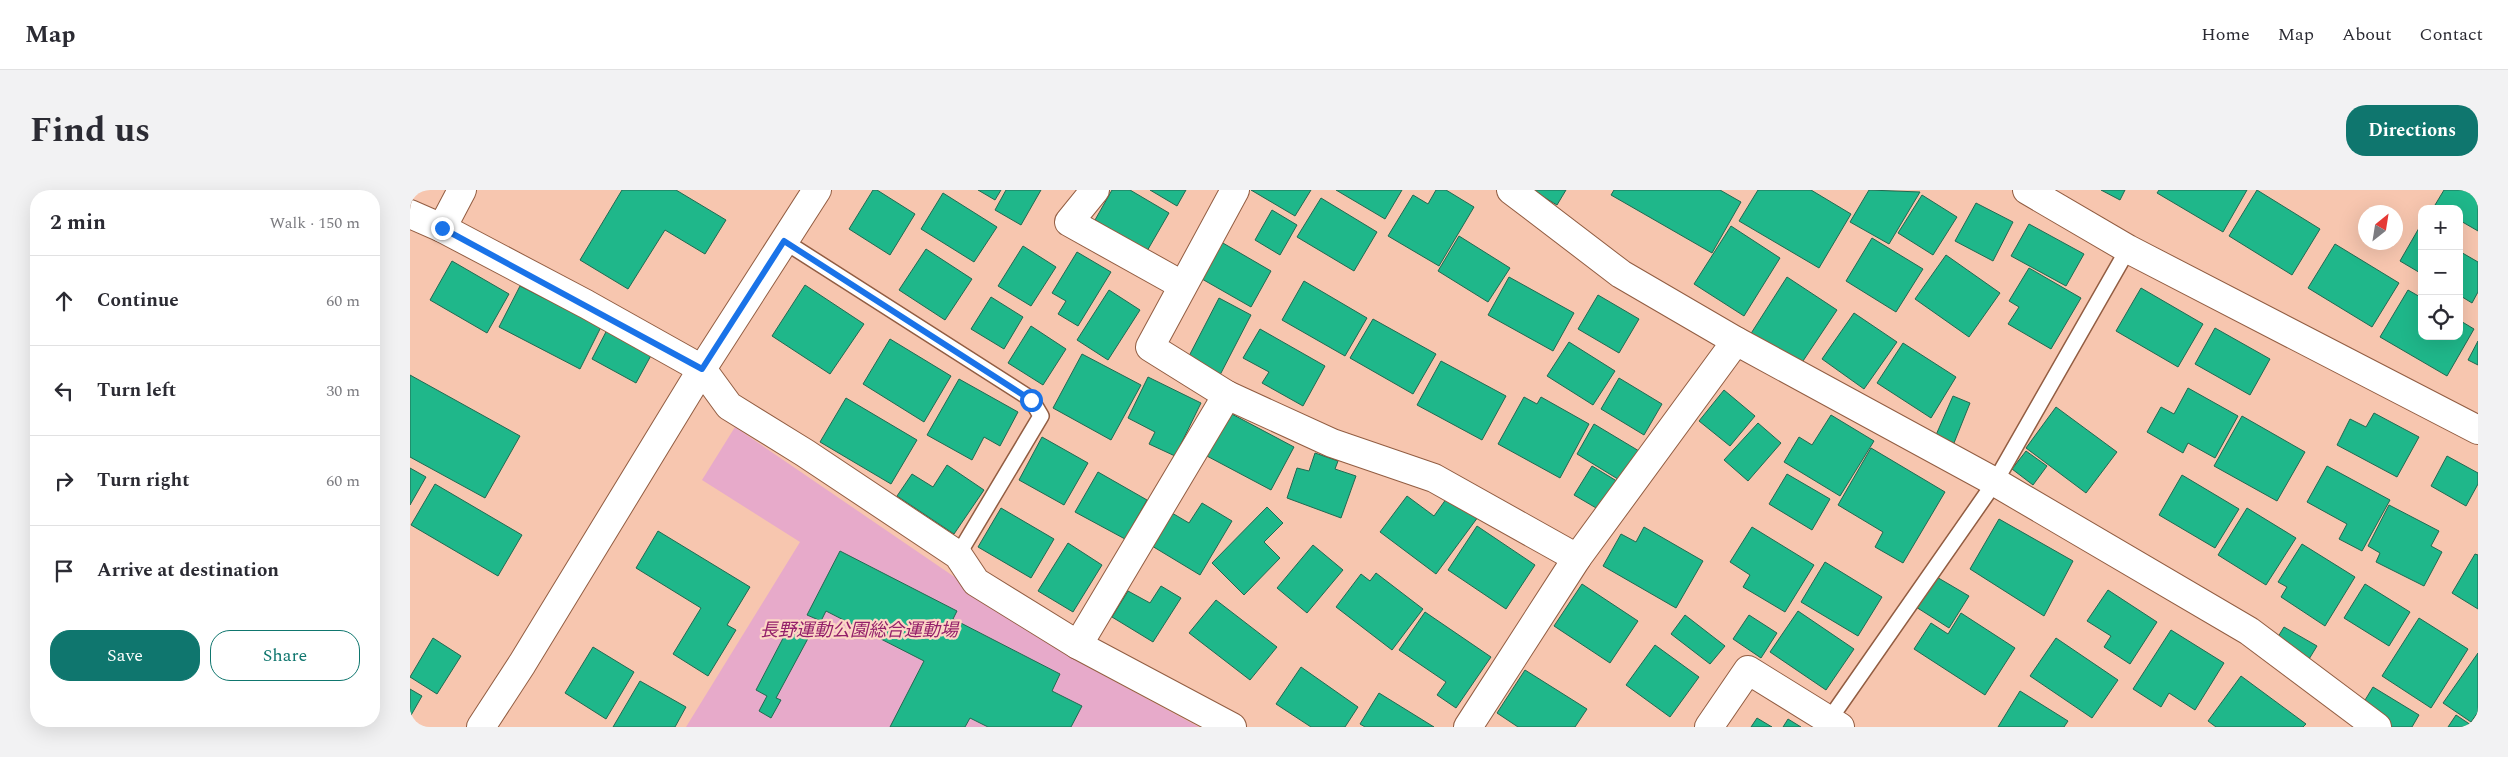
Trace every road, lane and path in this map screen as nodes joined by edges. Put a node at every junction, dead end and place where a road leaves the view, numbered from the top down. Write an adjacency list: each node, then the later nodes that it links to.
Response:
1 (462, 190): 8 (street)
2 (817, 190): 9 (street)
3 (1095, 190): 11 (street)
4 (1235, 190): 11 (street)
5 (1511, 190): 12 (street)
6 (2027, 190): 10 (street)
7 (410, 214): 8 (street)
8 (442, 228): 13 (street)
9 (784, 241): 13 (street); 17 (lane)
10 (2128, 249): 15 (street); 16 (lane)
11 (1182, 285): 14 (street)
12 (1736, 341): 16 (street); 18 (street)
13 (702, 369): 17 (street); 21 (street)
14 (1227, 395): 18 (street); 19 (street)
15 (2478, 430)
16 (1995, 482): 20 (lane); 25 (street)
17 (958, 555): 19 (street)
18 (1577, 558): 23 (street)
19 (1078, 645): 22 (street)
20 (1834, 723): 24 (street)
21 (481, 727)
22 (1232, 727)
23 (1468, 727)
24 (1709, 727)
25 (2377, 727)

